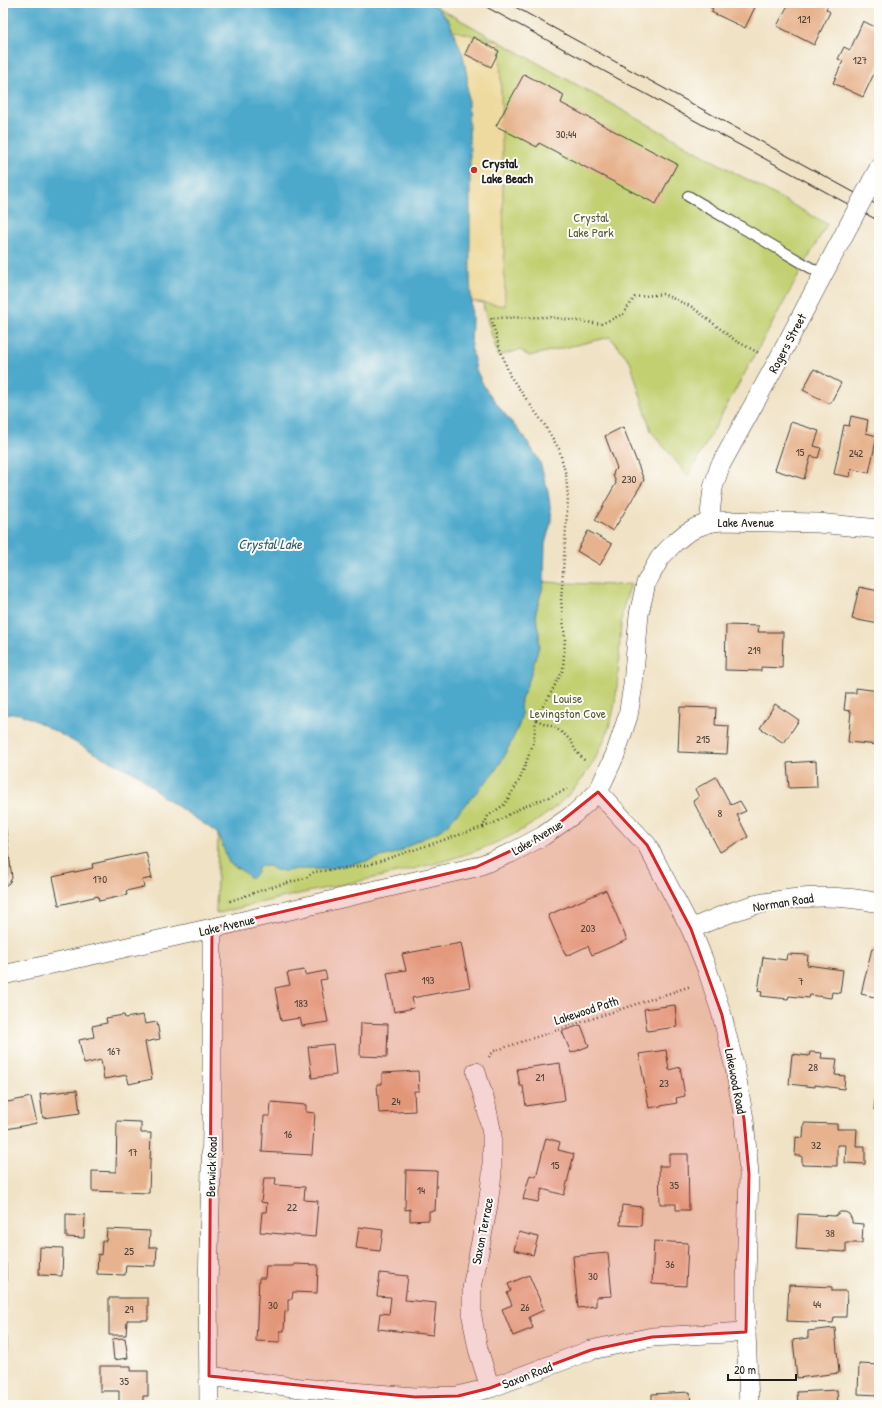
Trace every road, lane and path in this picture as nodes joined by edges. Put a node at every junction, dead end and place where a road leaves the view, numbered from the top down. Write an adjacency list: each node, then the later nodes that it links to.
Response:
1 (875, 174): 3 (street, Rogers Street, bridge)
2 (688, 196): 3 (lane)
3 (822, 275): 4 (street, Rogers Street)
4 (777, 362): 5 (street, Rogers Street); 7 (path)
5 (709, 523): 6 (street, Lake Avenue); 10 (street, Lake Avenue)
6 (879, 529)
7 (536, 720): 8 (path); 11 (path)
8 (586, 762)
9 (567, 789): 11 (path)
10 (598, 792): 14 (street, Lake Avenue); 15 (street, Lakewood Road)
11 (483, 827): 12 (path)
12 (227, 902)
13 (879, 903): 15 (street, Norman Road)
14 (212, 928): 16 (street, Lake Avenue); 20 (street, Berwick Road)
15 (691, 929): 17 (street, Lakewood Road)
16 (3, 976)
17 (711, 979): 18 (path, Lakewood Path); 19 (street, Lakewood Road)
18 (476, 1072): 21 (street, Saxon Terrace)
19 (746, 1332): 21 (street, Saxon Road); 23 (street, Lakewood Road)
20 (210, 1376): 21 (street, Saxon Road); 22 (street, Berwick Road)
21 (490, 1388)
22 (209, 1405)
23 (749, 1405)

